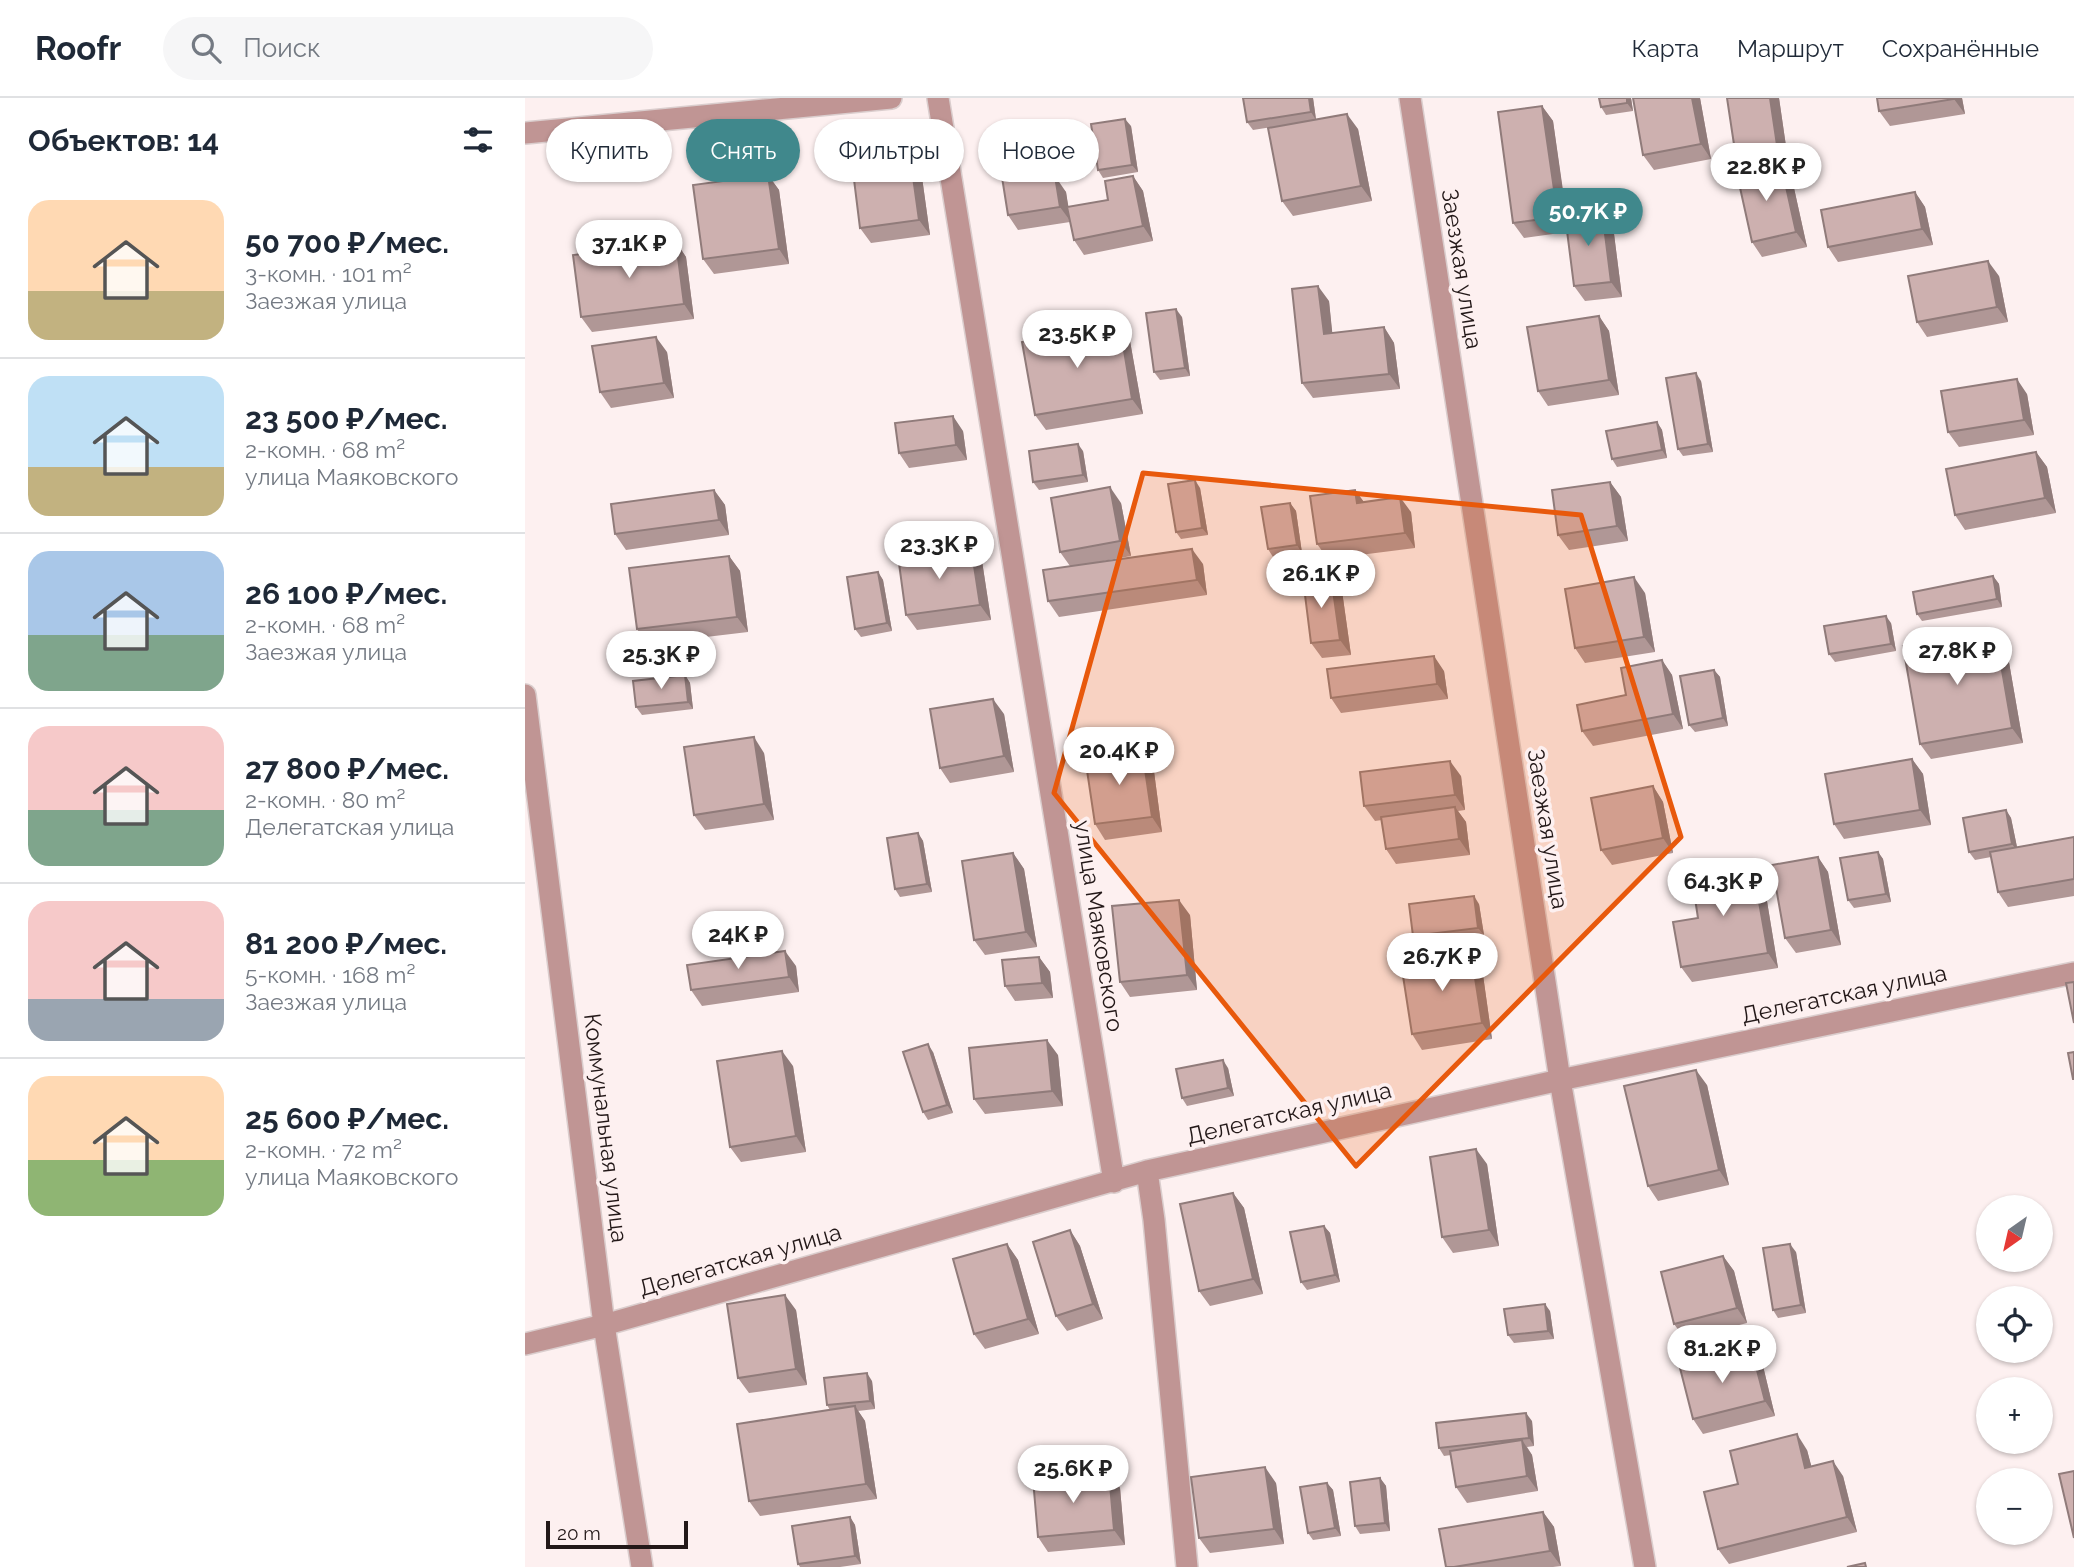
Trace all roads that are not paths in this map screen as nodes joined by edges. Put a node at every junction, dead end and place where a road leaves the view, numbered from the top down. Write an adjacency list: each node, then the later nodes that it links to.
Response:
1 (891, 98): 4 (street)
2 (938, 98): 9 (street, улица Маяковского)
3 (1410, 98): 7 (street, Заезжая улица)
4 (525, 133)
5 (525, 695): 10 (street, Коммунальная улица)
6 (2074, 973): 7 (street, Делегатская улица)
7 (1560, 1080): 8 (street, Делегатская улица); 14 (street, Заезжая улица)
8 (1147, 1171): 9 (street, Делегатская улица); 13 (street)
9 (1114, 1182): 10 (street, Делегатская улица)
10 (604, 1325): 11 (street, Делегатская улица); 12 (street, Коммунальная улица)
11 (525, 1344)
12 (642, 1567)
13 (1187, 1567)
14 (1645, 1567)

